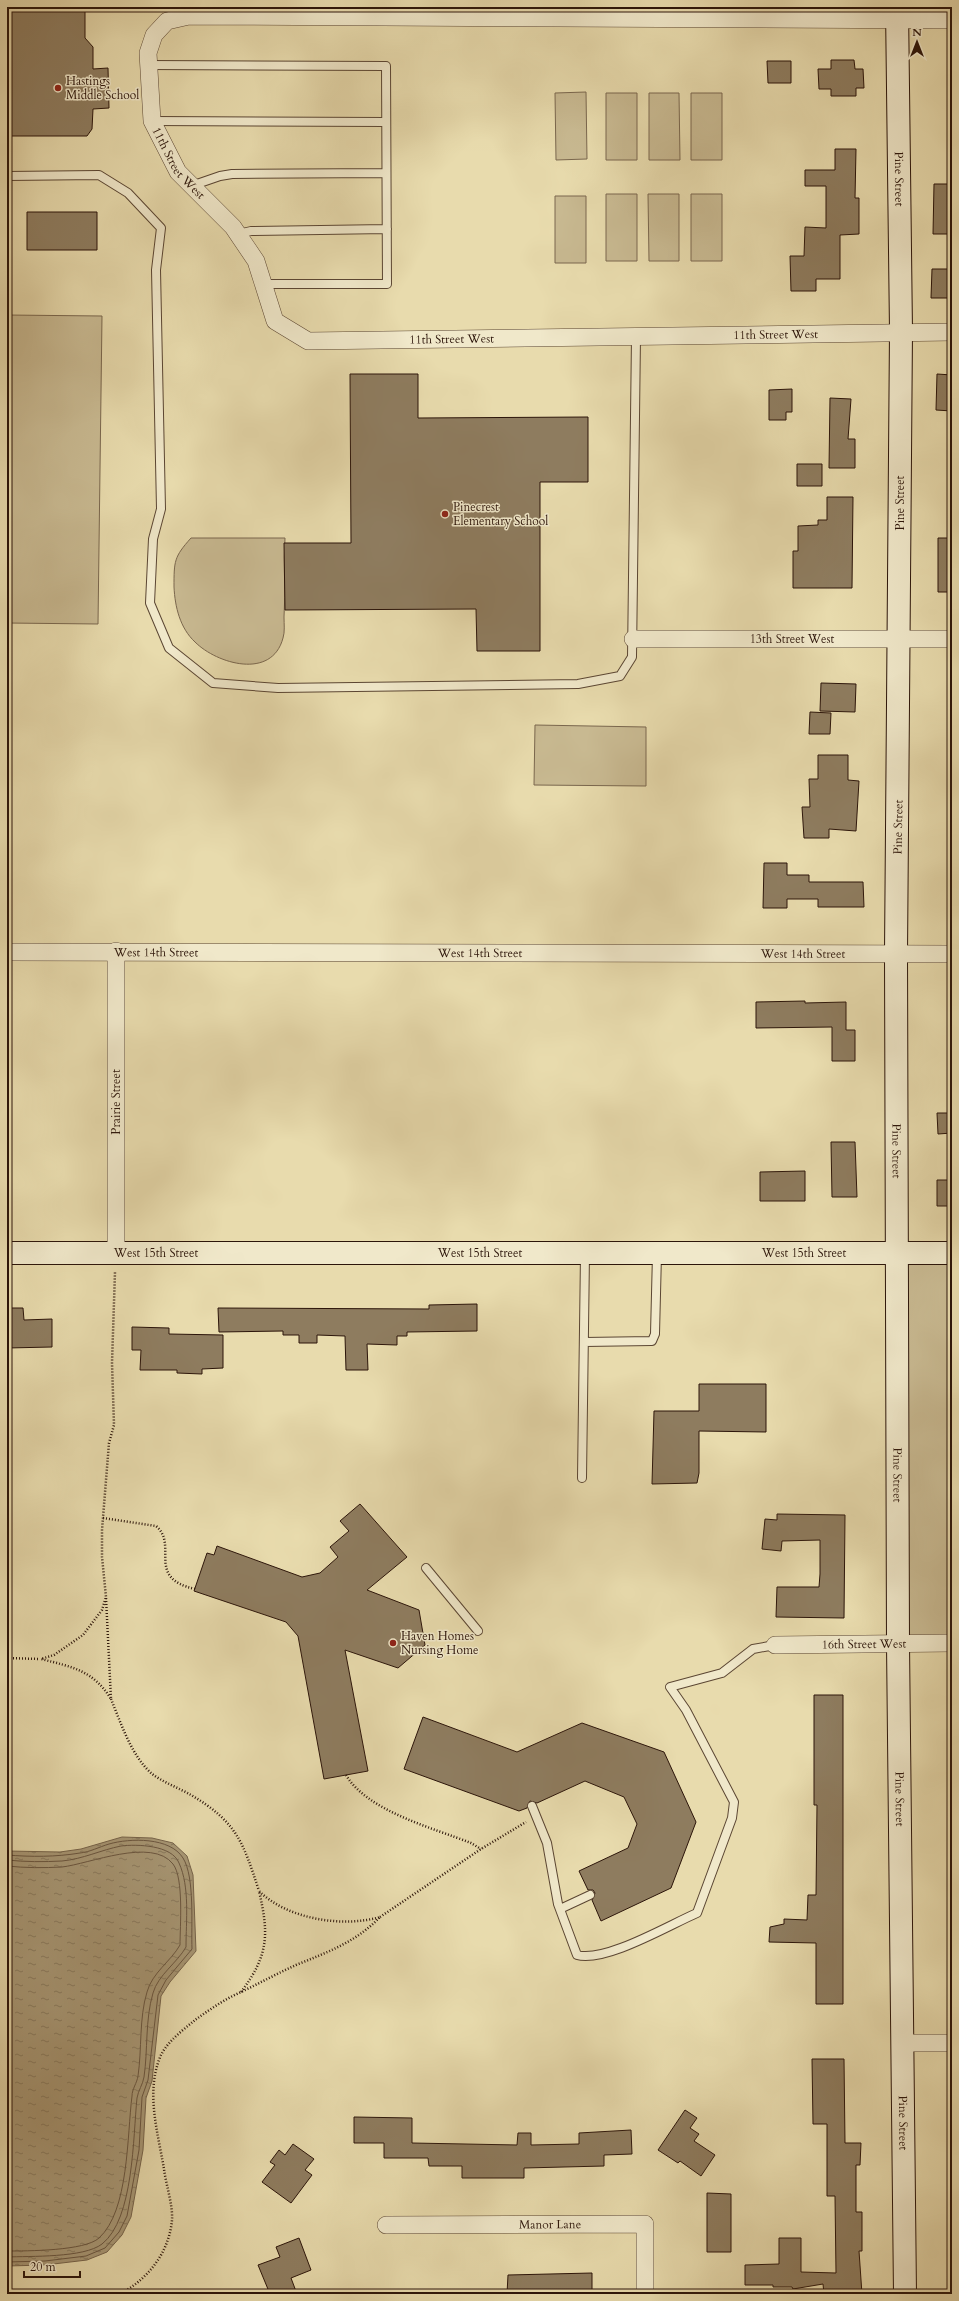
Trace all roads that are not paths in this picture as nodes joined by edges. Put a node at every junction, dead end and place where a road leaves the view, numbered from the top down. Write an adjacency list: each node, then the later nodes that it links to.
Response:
1 (553, 13): 2 (street, 11th Street West); 4 (street, 11th Street West)
2 (897, 13): 3 (street, 11th Street West); 13 (street, Pine Street)
3 (952, 20)
4 (148, 65): 5 (street, 11th Street West); 6 (lane)
5 (152, 122): 6 (lane); 9 (street, 11th Street West)
6 (386, 122): 7 (lane)
7 (386, 173): 9 (lane); 10 (lane)
8 (7, 176): 16 (lane)
9 (191, 186): 11 (street, 11th Street West)
10 (387, 229): 11 (lane); 12 (lane)
11 (238, 234): 12 (street, 11th Street West)
12 (264, 284): 15 (street, 11th Street West)
13 (901, 331): 14 (street, 11th Street West); 15 (street, 11th Street West); 17 (street, Pine Street)
14 (952, 332)
15 (636, 337): 16 (lane)
16 (633, 639): 17 (street, 13th Street West)
17 (900, 639): 18 (street, 13th Street West); 21 (street, Pine Street)
18 (952, 639)
19 (116, 951): 20 (street, West 14th Street); 21 (street, West 14th Street); 24 (street, Prairie Street)
20 (7, 952)
21 (896, 954): 22 (street, West 14th Street); 27 (street, Pine Street)
22 (952, 954)
23 (7, 1253): 24 (street, West 15th Street)
24 (116, 1253): 25 (street, West 15th Street)
25 (585, 1253): 26 (street, West 15th Street); 29 (lane)
26 (657, 1253): 27 (street, West 15th Street); 29 (lane)
27 (898, 1253): 28 (street, West 15th Street); 34 (street, Pine Street)
28 (952, 1253)
29 (584, 1342): 30 (lane)
30 (582, 1478)
31 (426, 1568): 32 (lane)
32 (478, 1632)
33 (952, 1643): 34 (street, 16th Street West)
34 (898, 1644): 35 (street, 16th Street West); 40 (street, Pine Street)
35 (775, 1645): 38 (lane)
36 (532, 1806): 38 (lane)
37 (590, 1895): 38 (lane)
38 (560, 1909)
39 (952, 2042): 40 (street)
40 (902, 2043): 43 (street, Pine Street)
41 (386, 2225): 42 (street, Manor Lane)
42 (645, 2294)
43 (905, 2294)

